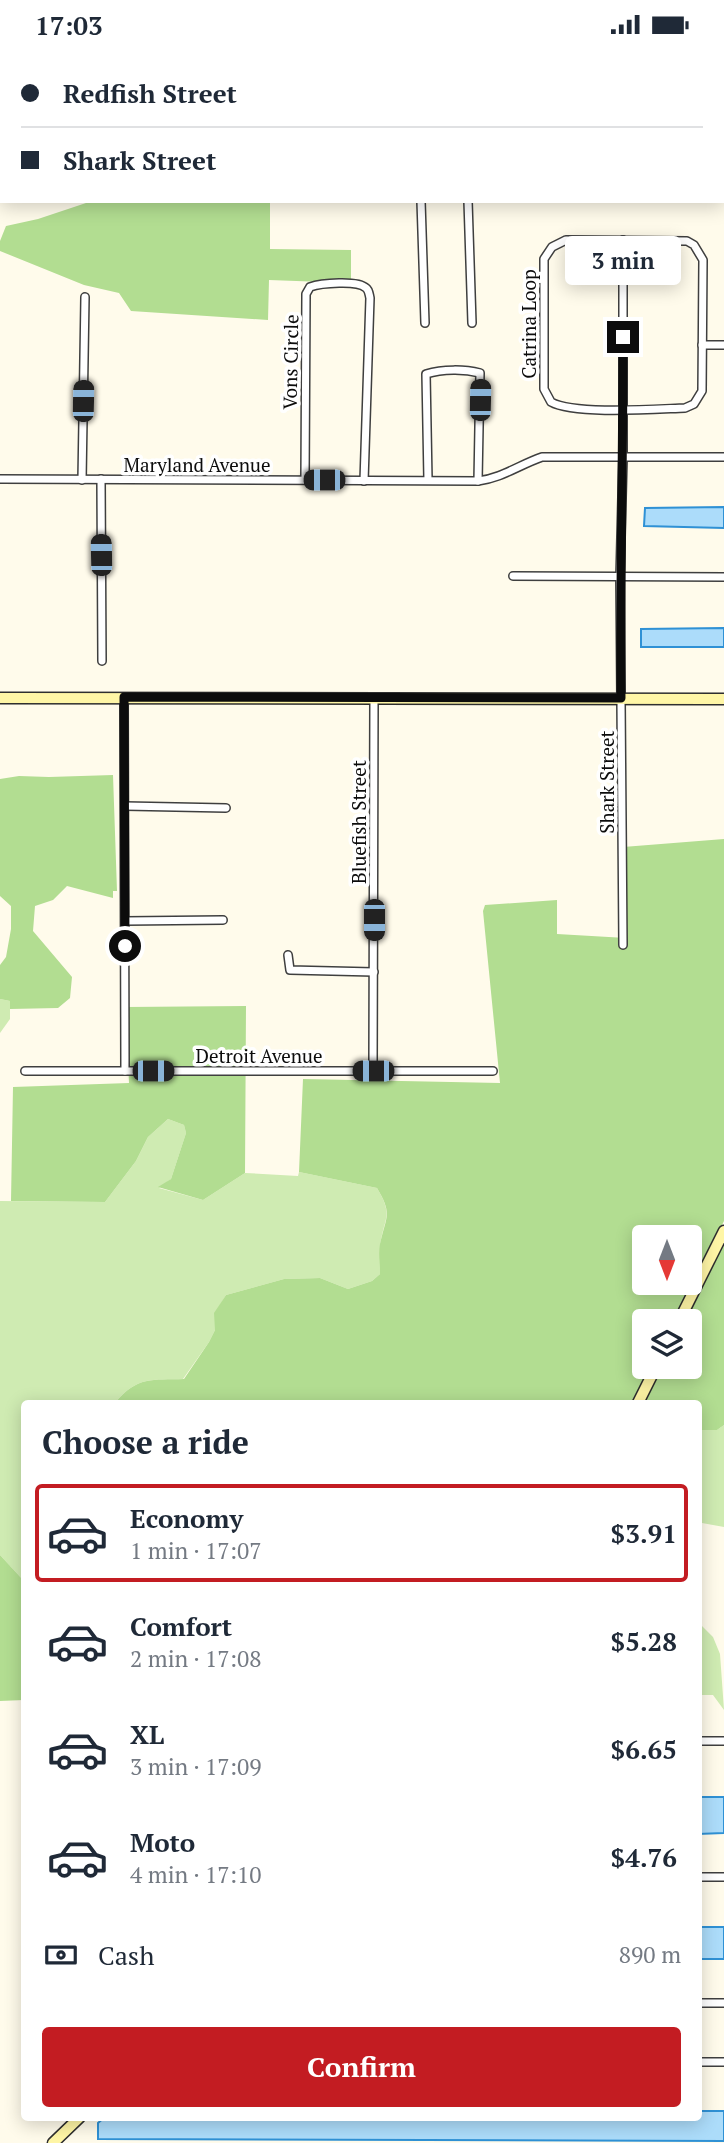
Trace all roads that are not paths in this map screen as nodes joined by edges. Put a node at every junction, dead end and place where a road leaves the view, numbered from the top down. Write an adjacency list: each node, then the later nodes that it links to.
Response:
1 (421, 203): 5 (street)
2 (468, 203): 6 (street)
3 (623, 240): 7 (street, Catrina Loop); 9 (street, Shark Street); 9 (street, Catrina Loop)
4 (85, 297): 13 (street)
5 (425, 323)
6 (472, 323)
7 (702, 345): 8 (street); 9 (street, Catrina Loop)
8 (724, 345)
9 (623, 409): 11 (street, Shark Street)
10 (724, 457): 11 (street, Maryland Avenue)
11 (623, 458): 18 (street, Maryland Avenue); 20 (street, Shark Street)
12 (0, 479): 13 (street, Maryland Avenue)
13 (82, 479): 14 (street, Maryland Avenue)
14 (101, 479): 15 (street, Maryland Avenue); 22 (street)
15 (304, 480): 17 (street, Maryland Avenue); 17 (street, Vons Circle)
16 (428, 480): 17 (street, Maryland Avenue); 18 (street, Maryland Avenue); 18 (street)
17 (364, 481)
18 (478, 481)
19 (513, 576): 20 (street)
20 (620, 577): 21 (street); 26 (street, Shark Street)
21 (724, 577)
22 (102, 661)
23 (124, 697): 24 (street); 25 (street); 28 (street)
24 (0, 698)
25 (374, 698): 26 (street); 34 (street, Bluefish Street)
26 (621, 698): 27 (street); 32 (street, Shark Street)
27 (724, 699)
28 (125, 806): 29 (street); 31 (street)
29 (226, 808)
30 (223, 920): 31 (street)
31 (125, 921): 35 (street)
32 (623, 946)
33 (288, 955): 34 (street)
34 (374, 972): 36 (street, Bluefish Street)
35 (125, 1071): 36 (street, Detroit Avenue); 38 (street, Detroit Avenue)
36 (373, 1071): 37 (street, Detroit Avenue)
37 (493, 1071)
38 (25, 1072)
39 (724, 1231): 40 (street)
40 (685, 1309)
41 (650, 1379): 42 (street)
42 (640, 1400)
43 (702, 1741): 44 (street)
44 (724, 1741)
45 (702, 1877): 46 (street)
46 (724, 1877)
47 (702, 2003): 48 (street)
48 (724, 2003)
49 (702, 2062): 50 (street)
50 (724, 2062)
51 (76, 2121): 52 (street)
52 (53, 2143)

